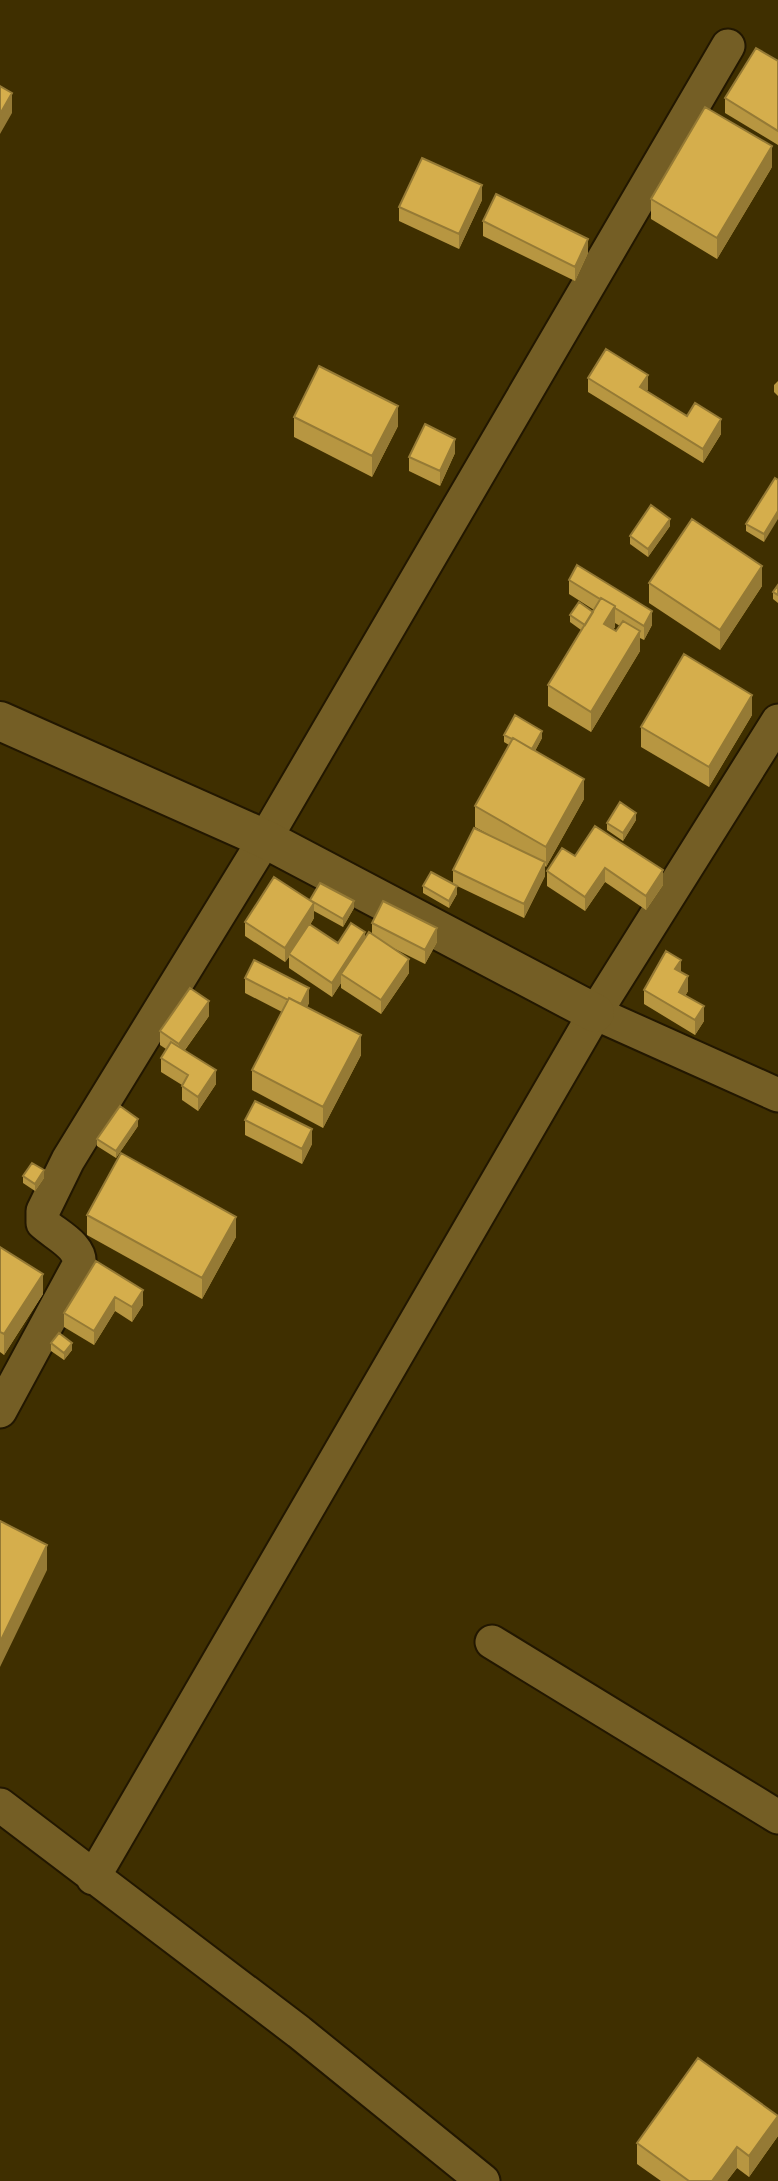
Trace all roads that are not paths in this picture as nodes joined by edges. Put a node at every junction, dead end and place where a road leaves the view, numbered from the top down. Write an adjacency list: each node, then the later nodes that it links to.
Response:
1 (728, 46): 4 (street)
2 (0, 721): 4 (street)
3 (778, 721): 5 (street)
4 (265, 839): 5 (street); 7 (street)
5 (596, 1013): 6 (street); 11 (street)
6 (778, 1094)
7 (0, 1411)
8 (492, 1642): 10 (street)
9 (0, 1805): 11 (street)
10 (778, 1816)
11 (93, 1878): 12 (street)
12 (482, 2181)

